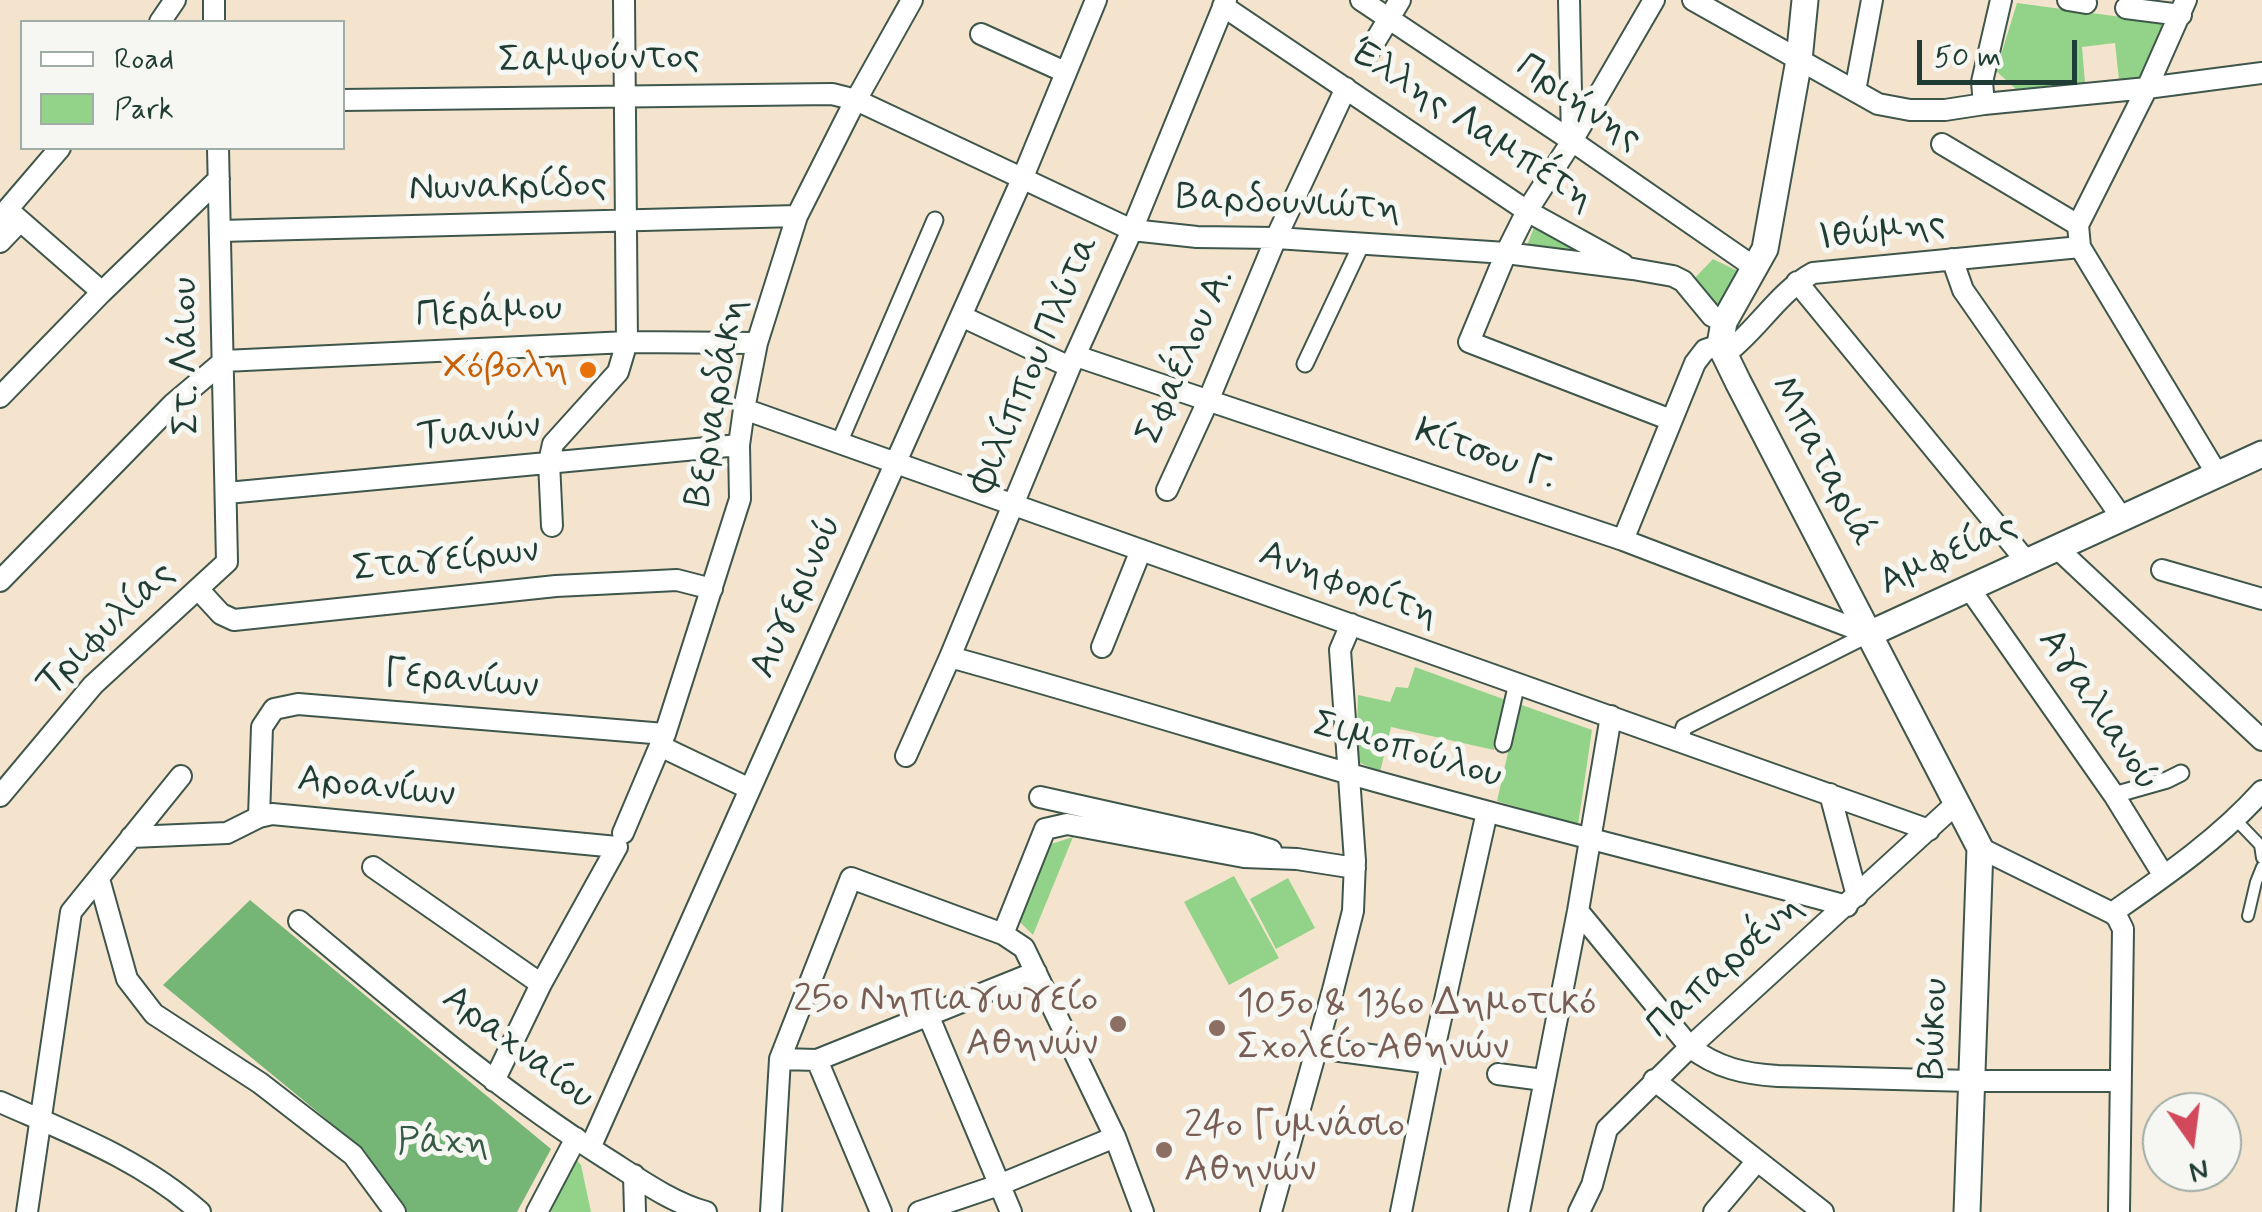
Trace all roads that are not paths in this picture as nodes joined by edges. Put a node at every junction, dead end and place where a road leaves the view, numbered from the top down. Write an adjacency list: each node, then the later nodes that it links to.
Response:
1 (624, 0): 24 (street)
2 (912, 0): 26 (street, Βερναρδάκη)
3 (1096, 0): 19 (street, Αυγερινού)
4 (1361, 0): 15 (street, Πριήνης)
5 (1400, 0): 15 (street)
6 (1568, 0): 28 (street)
7 (1654, 0): 28 (street)
8 (1693, 0): 18 (street)
9 (1804, 0): 18 (street)
10 (1872, 0): 23 (street)
11 (2001, 0): 27 (street)
12 (1224, 3): 21 (street, Έλλης Λαμπέτη); 40 (street, Φιλίππου Πλύτα)
13 (2126, 8): 14 (street)
14 (2184, 8): 22 (street)
15 (1388, 18): 17 (street); 28 (street, Πριήνης)
16 (980, 34): 19 (street)
17 (1368, 52)
18 (1799, 60): 23 (street); 48 (street)
19 (1065, 72): 32 (street, Αυγερινού)
20 (2262, 73): 22 (street)
21 (1346, 88): 34 (street, Έλλης Λαμπέτη); 42 (street, Σφαέλου Α.)
22 (2148, 88): 27 (street); 39 (street)
23 (1855, 91): 27 (street)
24 (625, 95): 25 (street, Σαμψούντος); 26 (street, Σαμψούντος); 38 (street)
25 (345, 100)
26 (856, 100): 32 (street, Βαρδουνιώτη); 36 (street, Βερναρδάκη)
27 (1984, 104)
28 (1572, 141): 34 (street); 48 (street, Πριήνης)
29 (1942, 144): 39 (street)
30 (58, 150): 35 (street)
31 (218, 150): 33 (street, Στ. Λάιου)
32 (1023, 177): 40 (street, Βαρδουνιώτη); 52 (street, Αυγερινού)
33 (219, 179): 41 (street, Στ. Λάιου); 51 (street)
34 (1527, 211): 46 (street); 49 (street, Έλλης Λαμπέτη)
35 (9, 216): 43 (street); 51 (street)
36 (798, 216): 38 (street, Νωνακρίδος); 55 (street, Βερναρδάκη)
37 (936, 220): 63 (street)
38 (627, 221): 41 (street, Νωνακρίδος); 54 (street)
39 (2078, 225): 45 (street)
40 (1132, 230): 42 (street, Βαρδουνιώτη); 57 (street, Φιλίππου Πλύτα)
41 (220, 231): 56 (street, Στ. Λάιου)
42 (1276, 238): 44 (street, Βαρδουνιώτη); 60 (street, Σφαέλου Α.)
43 (0, 242)
44 (1362, 243): 46 (street, Βαρδουνιώτη); 58 (street)
45 (2080, 247): 47 (street, Ιθώμης); 68 (street)
46 (1506, 253): 49 (street, Βαρδουνιώτη); 62 (street)
47 (1952, 259): 50 (street, Ιθώμης); 72 (street)
48 (1754, 267): 53 (street)
49 (1633, 270): 53 (street, Βαρδουνιώτη)
50 (1797, 282): 53 (street, Ιθώμης); 78 (street)
51 (102, 292): 59 (street)
52 (961, 316): 57 (street, Κίτσου Γ.); 67 (street, Αυγερινού)
53 (1723, 340): 62 (street, Ιθώμης); 86 (street, Μπαταριά)
54 (627, 342): 55 (street, Περάμου); 56 (street, Περάμου); 66 (street)
55 (758, 343): 61 (street, Βερναρδάκη)
56 (224, 361): 70 (street, Στ. Λάιου); 80 (street)
57 (1073, 362): 60 (street, Κίτσου Γ.); 71 (street, Φιλίππου Πλύτα)
58 (1305, 364)
59 (0, 397)
60 (1208, 400): 69 (street, Σφαέλου Α.); 74 (street, Κίτσου Γ.)
61 (744, 409): 63 (street, Ανηφορίτη); 64 (street, Βερναρδάκη)
62 (1671, 420): 74 (street, Ιθώμης)
63 (839, 443): 67 (street, Ανηφορίτη)
64 (739, 445): 66 (street, Τυανών); 82 (street, Βερναρδάκη)
65 (2262, 454): 68 (street, Αμφείας)
66 (550, 462): 70 (street, Τυανών); 73 (street)
67 (895, 463): 71 (street, Ανηφορίτη); 99 (street, Αυγερινού)
68 (2218, 474): 72 (street, Αμφείας)
69 (1166, 490)
70 (227, 493): 77 (street, Στ. Λάιου)
71 (1014, 505): 76 (street, Ανηφορίτη); 88 (street, Φιλίππου Πλύτα)
72 (2122, 518): 75 (street, Αμφείας)
73 (552, 526)
74 (1624, 540): 86 (street, Κίτσου Γ.)
75 (2056, 548): 78 (street, Αμφείας); 92 (street)
76 (1141, 550): 85 (street, Ανηφορίτη); 87 (street)
77 (227, 562): 83 (street, Τριφυλίας)
78 (2027, 562): 81 (street, Αμφείας)
79 (2162, 570): 84 (street)
80 (0, 582)
81 (1970, 588): 86 (street, Αμφείας); 102 (street, Αγαλιανού)
82 (712, 589): 83 (street, Σταγείρων); 91 (street, Βερναρδάκη)
83 (198, 590): 103 (street, Τριφυλίας)
84 (2262, 598)
85 (1351, 624): 89 (street, Ανηφορίτη); 96 (street)
86 (1869, 634): 93 (street, Αμφείας); 105 (street, Μπαταριά)
87 (1102, 647)
88 (950, 657): 95 (street, Φιλίππου Πλύτα); 96 (street, Σιμοπούλου)
89 (1517, 684): 90 (street, Ανηφορίτη); 94 (street)
90 (1611, 716): 93 (street, Ανηφορίτη); 111 (street)
91 (662, 740): 99 (street, Γερανίων); 107 (street, Γερανίων); 112 (street, Βερναρδάκη)
92 (2262, 740)
93 (1680, 741): 101 (street, Ανηφορίτη)
94 (1503, 744)
95 (906, 756)
96 (1349, 773): 106 (street, Σιμοπούλου); 117 (street)
97 (2180, 773): 102 (street)
98 (181, 776): 110 (street)
99 (750, 789): 144 (street, Αυγερινού)
100 (2262, 791): 108 (street)
101 (1830, 794): 109 (street, Ανηφορίτη); 121 (street)
102 (2114, 795): 119 (street, Αγαλιανού)
103 (0, 796)
104 (1040, 797): 115 (street)
105 (1958, 802): 109 (street, Παπαρσένη); 113 (street, Μπαταριά)
106 (1487, 812): 111 (street, Σιμοπούλου); 134 (street)
107 (259, 817): 110 (street, Αροανίων); 112 (street, Αροανίων)
108 (2236, 820): 114 (lane); 119 (street)
109 (1929, 830): 121 (street, Παπαρσένη)
110 (132, 838): 120 (street)
111 (1590, 838): 121 (street, Σιμοπούλου); 122 (street)
112 (620, 840): 128 (street, Βερναρδάκη)
113 (1980, 848): 123 (street); 139 (street, Βώκου)
114 (2262, 858)
115 (1297, 859): 117 (street); 126 (street)
116 (374, 867): 128 (street)
117 (1355, 868): 131 (street)
118 (2262, 868): 124 (lane)
119 (2164, 876): 123 (street)
120 (99, 879): 142 (street); 150 (street)
121 (1852, 901): 130 (street, Παπαρσένη)
122 (1578, 911): 130 (street); 136 (street)
123 (2112, 913): 140 (street)
124 (2248, 916)
125 (299, 921): 138 (street, Αραχναίου)
126 (1002, 934): 127 (street); 132 (street)
127 (1036, 972): 129 (street); 143 (street)
128 (541, 984): 138 (street, Βερναρδάκη)
129 (928, 1016): 133 (street); 147 (street)
130 (1690, 1047): 137 (street, Παπαρσένη); 139 (street)
131 (1316, 1048): 134 (street); 159 (street)
132 (780, 1059): 133 (street); 154 (street)
133 (817, 1060): 155 (street)
134 (1431, 1063): 160 (street)
135 (1498, 1074): 136 (street)
136 (1543, 1080): 161 (street)
137 (1654, 1080): 145 (street); 162 (street, Παπαρσένη)
138 (494, 1081): 144 (street, Αραχναίου)
139 (1972, 1081): 140 (street); 165 (street, Βώκου)
140 (2120, 1081): 166 (street)
141 (0, 1102): 142 (street)
142 (39, 1119): 148 (street); 149 (street)
143 (1114, 1137): 147 (street); 158 (street)
144 (583, 1143): 146 (street, Αραχναίου); 151 (street, Αυγερινού)
145 (1757, 1160): 163 (street); 164 (street)
146 (634, 1176): 152 (street); 153 (street, Αραχναίου)
147 (1000, 1186): 156 (street); 157 (street)
148 (27, 1212)
149 (200, 1212)
150 (395, 1212)
151 (537, 1212)
152 (635, 1212)
153 (706, 1212)
154 (770, 1212)
155 (882, 1212)
156 (919, 1212)
157 (1011, 1212)
158 (1142, 1212)
159 (1271, 1212)
160 (1401, 1212)
161 (1519, 1212)
162 (1578, 1212)
163 (1714, 1212)
164 (1823, 1212)
165 (1967, 1212)
166 (2119, 1212)

